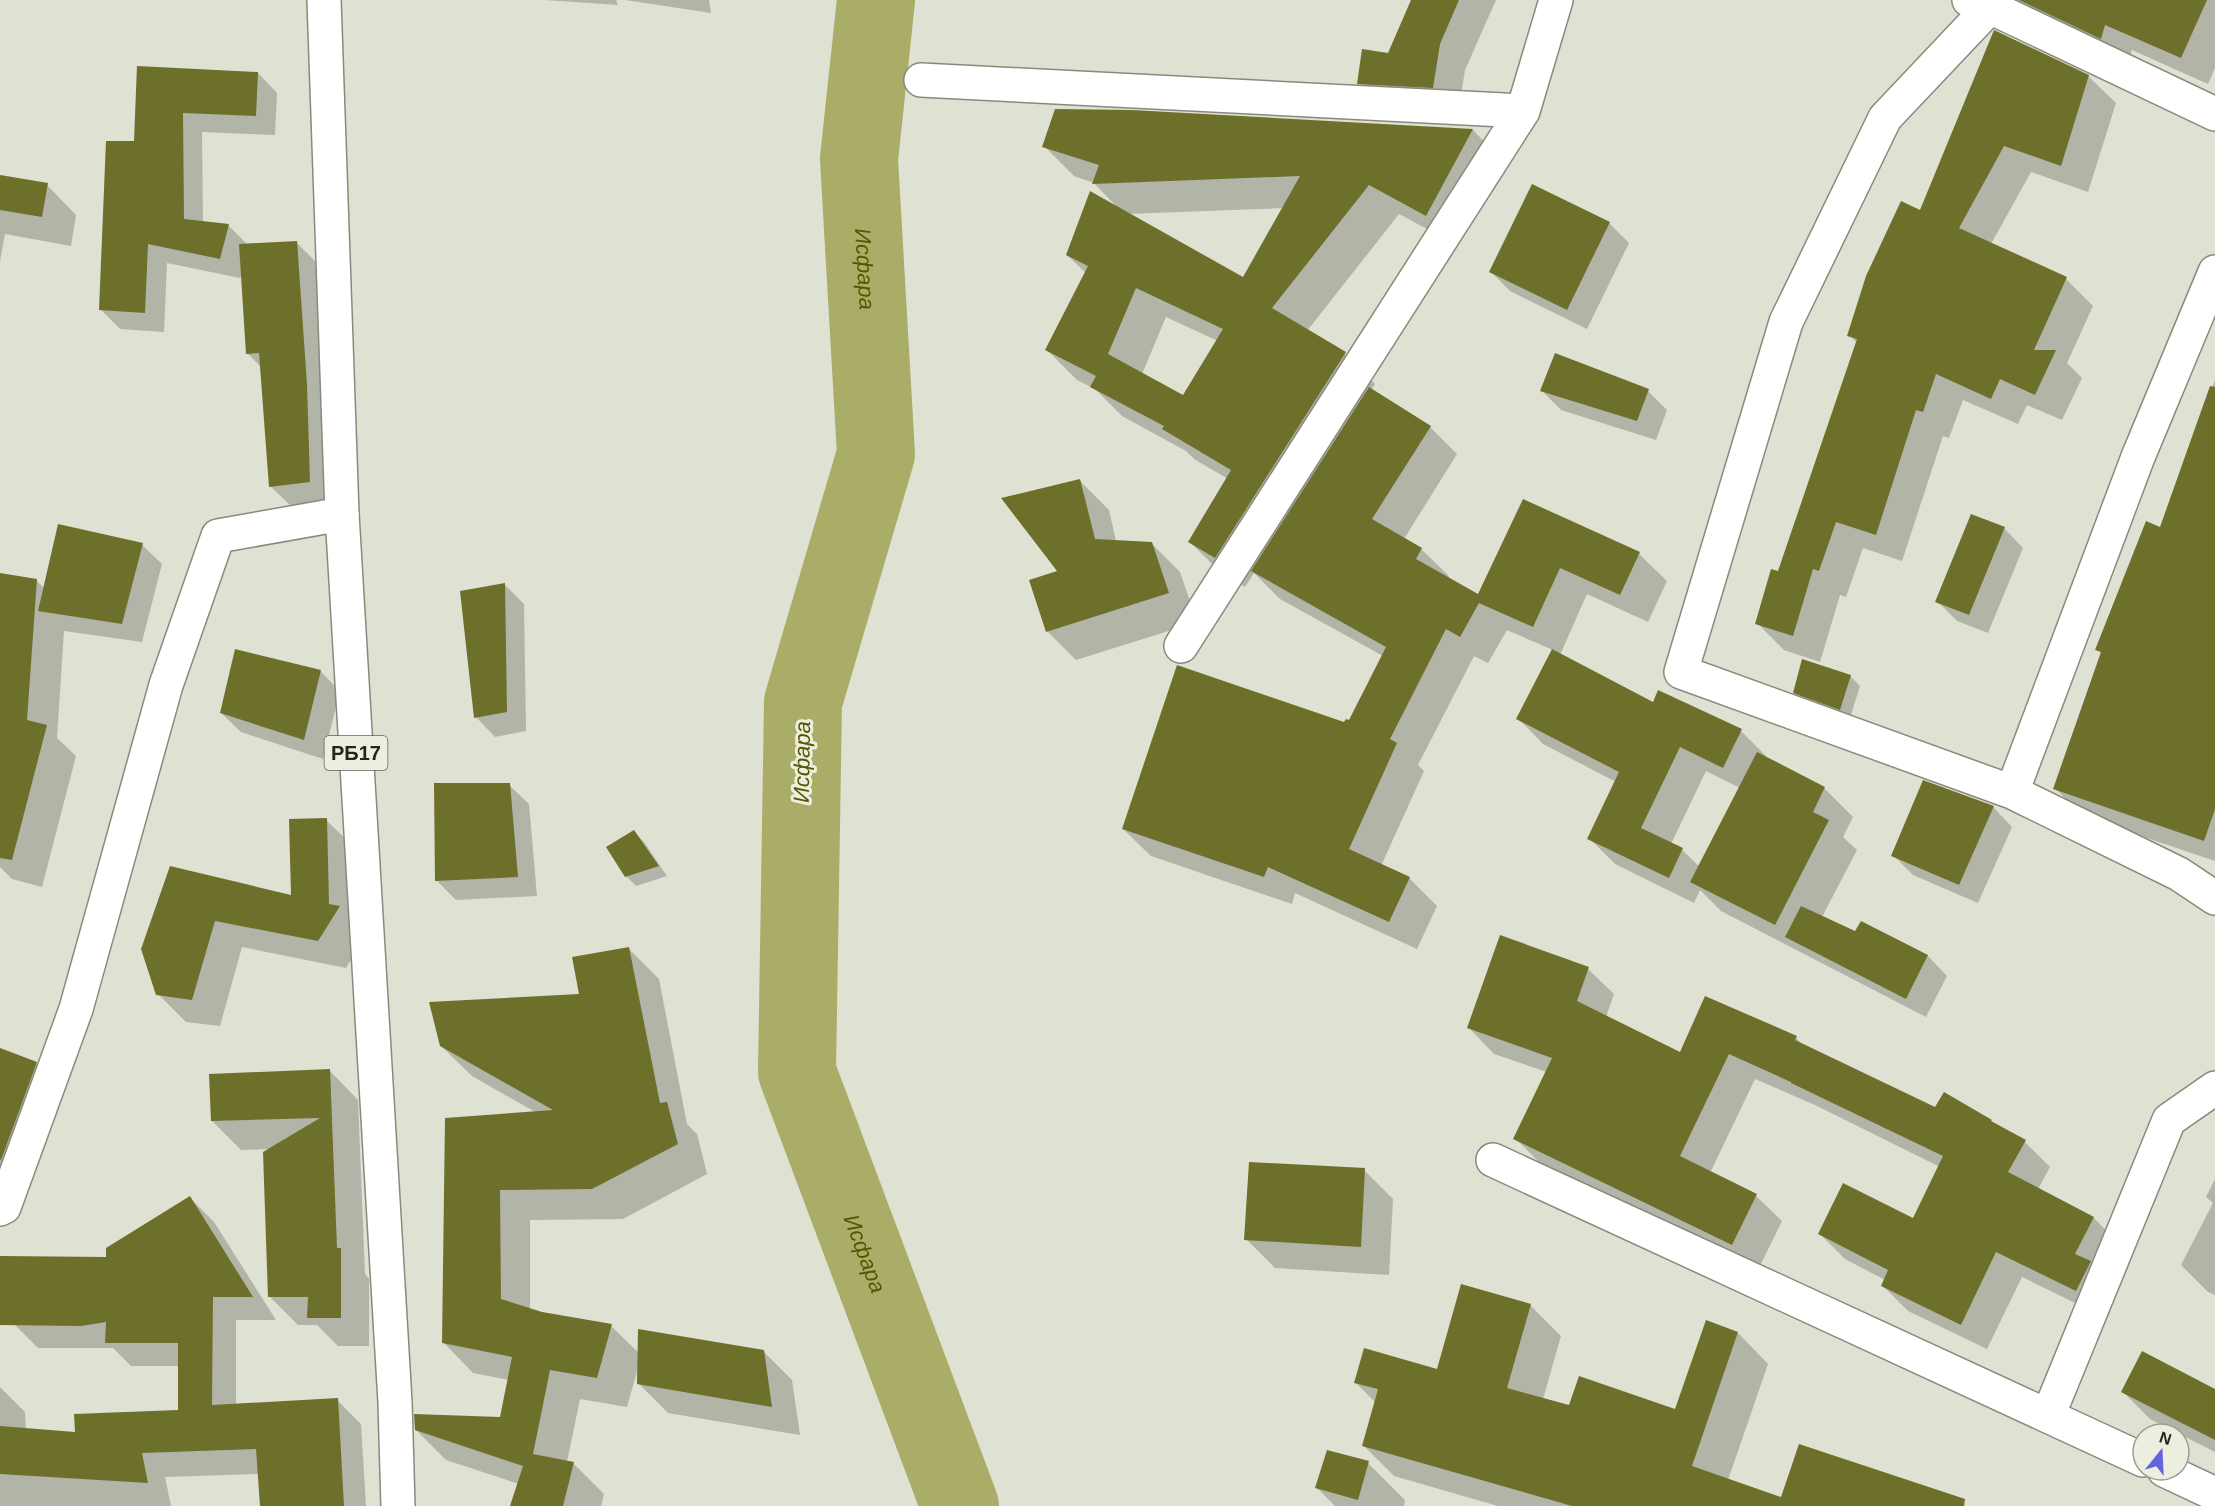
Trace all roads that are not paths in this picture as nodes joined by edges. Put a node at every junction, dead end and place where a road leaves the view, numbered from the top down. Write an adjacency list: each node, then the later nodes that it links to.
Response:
1 (324, 0): 8 (street, РБ17)
2 (1556, 0): 5 (street)
3 (1979, 4): 6 (street); 10 (street)
4 (921, 81): 5 (street)
5 (1523, 111): 9 (street)
6 (2215, 114)
7 (2215, 272): 10 (street)
8 (342, 514): 14 (street); 19 (street, РБ17)
9 (1181, 646)
10 (2012, 792): 11 (street)
11 (2215, 898)
12 (2215, 1088): 15 (street)
13 (1493, 1160): 15 (street)
14 (0, 1209)
15 (2048, 1416): 16 (street)
16 (2131, 1454)
17 (2190, 1482): 18 (street)
18 (2215, 1494)
19 (398, 1506)

